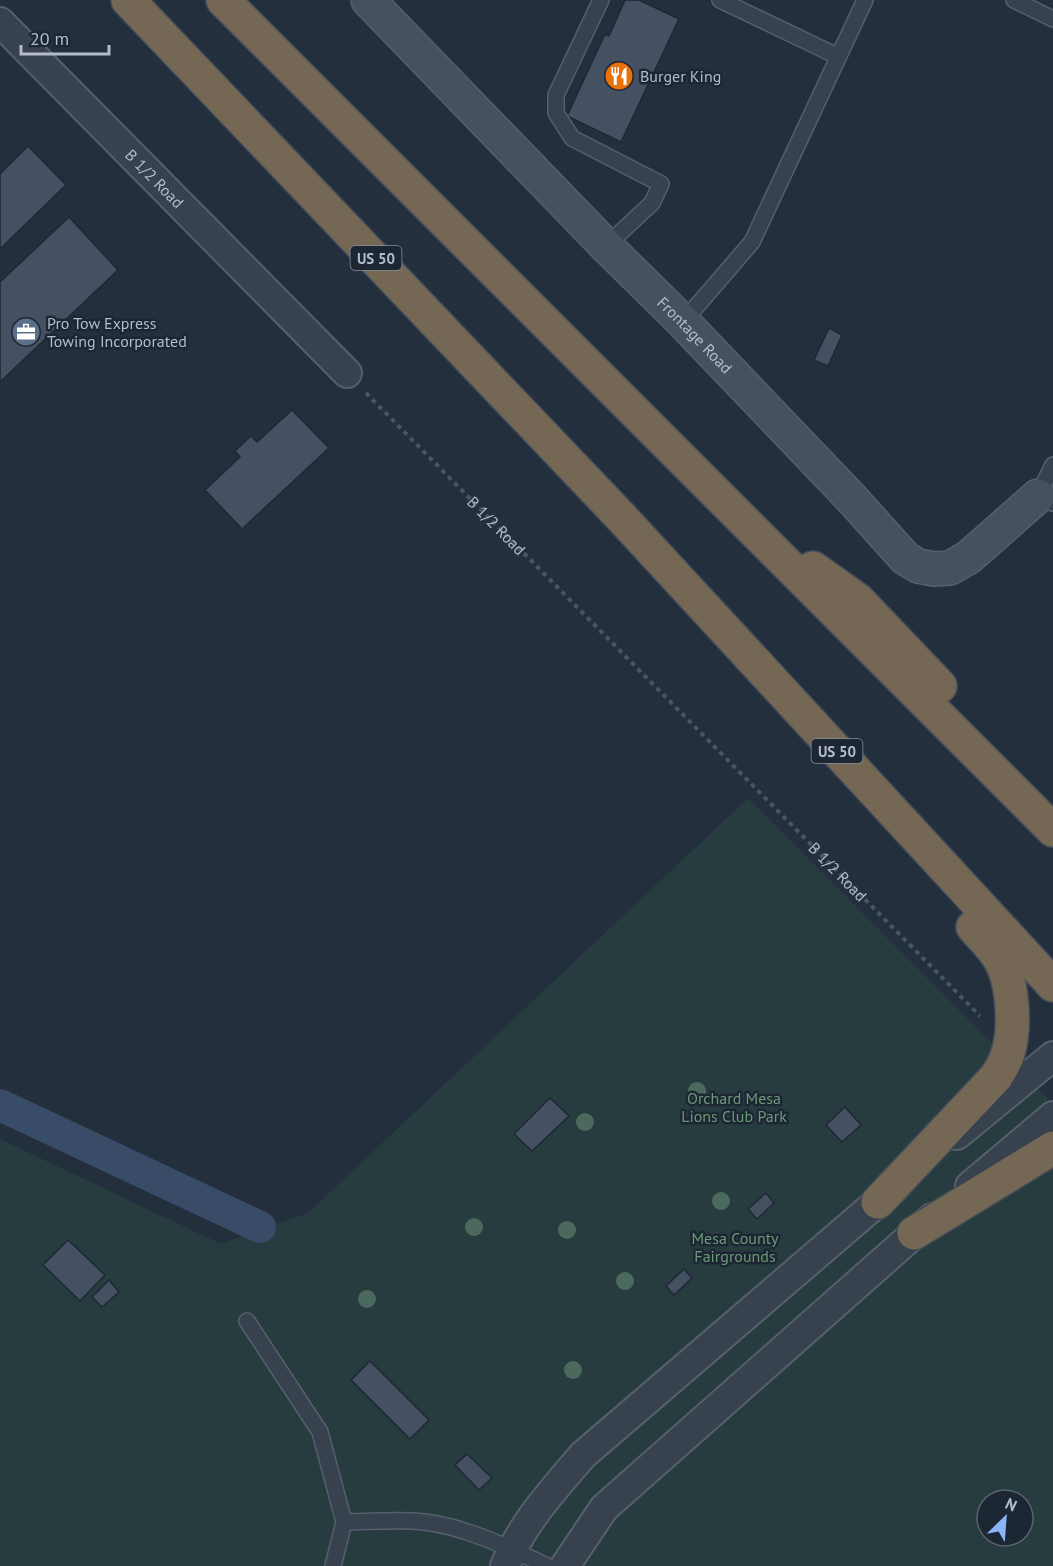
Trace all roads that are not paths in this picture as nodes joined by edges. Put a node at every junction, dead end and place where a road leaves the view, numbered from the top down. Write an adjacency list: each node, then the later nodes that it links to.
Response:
1 (128, 0): 17 (highway, US 50)
2 (222, 0): 16 (highway)
3 (368, 0): 11 (street, Frontage Road)
4 (601, 0): 11 (lane)
5 (720, 0): 10 (lane)
6 (865, 0): 10 (lane)
7 (1014, 0): 8 (lane)
8 (1053, 19)
9 (0, 22): 13 (street, B 1/2 Road)
10 (837, 56): 12 (lane)
11 (606, 246): 12 (street, Frontage Road)
12 (684, 322): 15 (street, Frontage Road)
13 (347, 373)
14 (1053, 465): 15 (lane)
15 (1046, 500)
16 (738, 515): 18 (highway); 19 (highway)
17 (622, 518): 20 (highway, US 50); 24 (highway)
18 (1053, 804)
19 (1053, 830)
20 (1053, 985)
21 (1053, 1056): 24 (street)
22 (1053, 1116): 25 (street)
23 (1053, 1148): 25 (highway)
24 (878, 1202): 28 (street)
25 (914, 1233): 31 (street)
26 (247, 1321): 27 (lane)
27 (344, 1522): 28 (lane); 29 (lane)
28 (508, 1557): 30 (lane)
29 (333, 1566)
30 (547, 1566)
31 (565, 1566)

